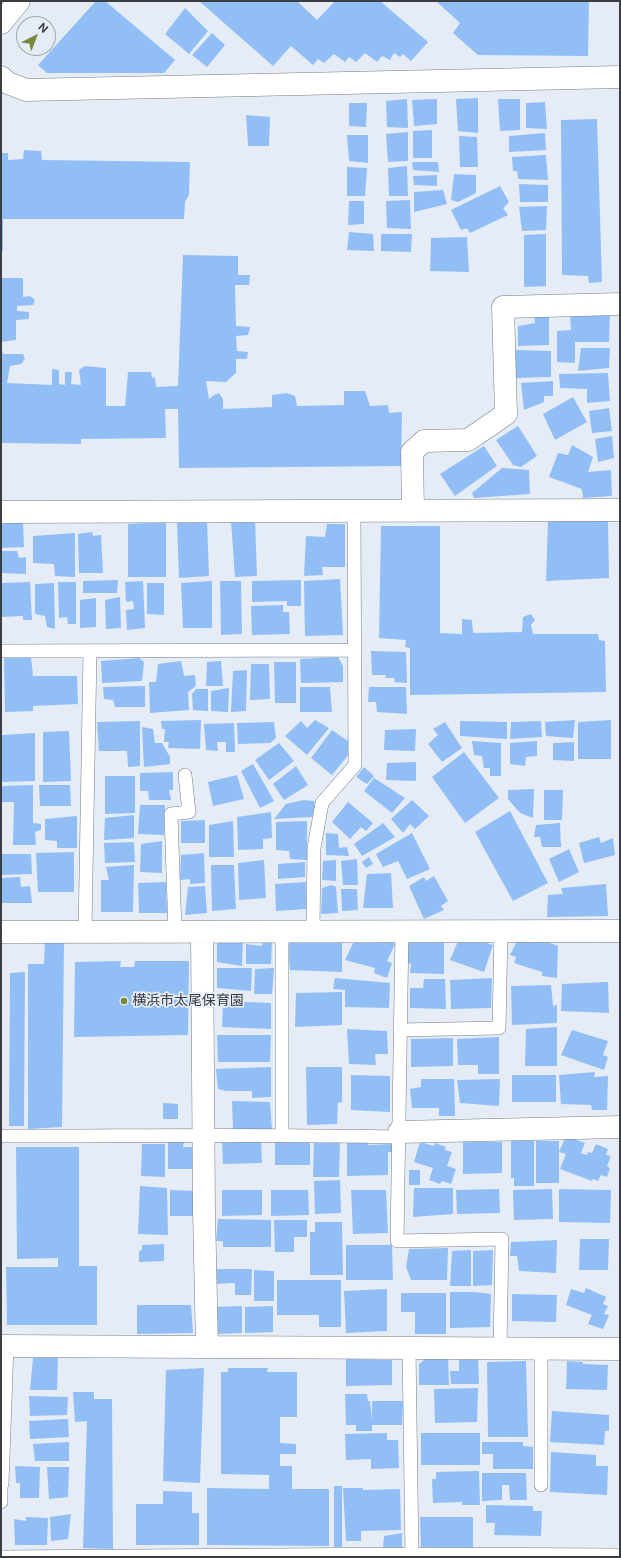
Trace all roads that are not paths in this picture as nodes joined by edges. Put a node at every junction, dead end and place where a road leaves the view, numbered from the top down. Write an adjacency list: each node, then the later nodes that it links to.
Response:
1 (19, 1): 2 (street)
2 (1, 23)
3 (1, 77): 4 (street)
4 (620, 77)
5 (620, 304): 8 (street)
6 (620, 510): 8 (street)
7 (354, 511): 8 (street); 9 (street); 10 (lane)
8 (413, 511)
9 (1, 512)
10 (354, 650): 12 (lane); 22 (lane)
11 (1, 651): 12 (lane)
12 (90, 651): 19 (lane)
13 (185, 775): 20 (lane)
14 (282, 931): 21 (street); 22 (street); 25 (lane)
15 (402, 931): 16 (street); 22 (street); 23 (lane)
16 (501, 931): 17 (street); 23 (lane)
17 (620, 931)
18 (1, 932): 19 (street)
19 (85, 932): 20 (street)
20 (175, 932): 21 (street)
21 (202, 932): 28 (street)
22 (312, 932)
23 (400, 1030): 26 (lane)
24 (620, 1127): 26 (street)
25 (282, 1134): 26 (lane); 28 (lane)
26 (399, 1135): 32 (lane)
27 (1, 1136): 28 (lane)
28 (203, 1136): 30 (street)
29 (4, 1346): 30 (street); 35 (lane)
30 (207, 1347): 31 (street)
31 (409, 1348): 32 (street); 39 (lane)
32 (500, 1348): 33 (street)
33 (541, 1348): 34 (street); 36 (lane)
34 (620, 1349)
35 (2, 1484): 37 (lane)
36 (541, 1485)
37 (1, 1502)
38 (620, 1555): 39 (lane)
39 (412, 1556): 40 (lane)
40 (1, 1557)

